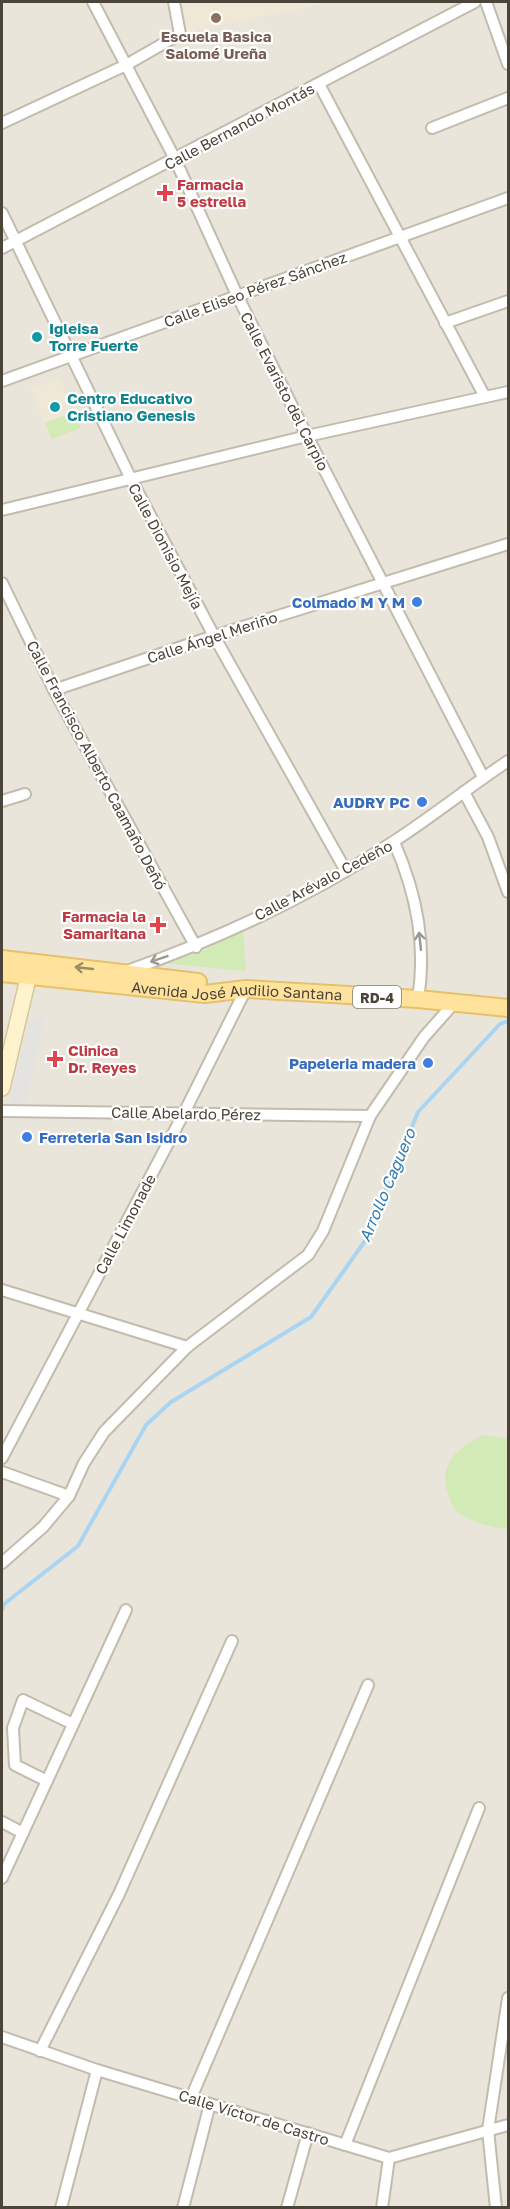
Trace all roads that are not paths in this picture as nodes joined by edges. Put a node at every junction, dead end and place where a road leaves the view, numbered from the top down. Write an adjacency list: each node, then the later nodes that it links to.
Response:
1 (93, 2): 6 (street, Calle Evaristo del Carpio)
2 (174, 2): 6 (street)
3 (475, 2): 7 (street, Calle Bernando Montás)
4 (486, 2): 5 (street)
5 (508, 63)
6 (126, 65): 9 (street); 11 (street, Calle Evaristo del Carpio)
7 (319, 84): 11 (street, Calle Bernando Montás); 14 (street)
8 (508, 98): 10 (street)
9 (2, 123)
10 (432, 128)
11 (175, 159): 15 (street, Calle Bernando Montás); 17 (street, Calle Evaristo del Carpio)
12 (508, 198): 14 (street, Calle Eliseo Pérez Sánchez)
13 (2, 213): 15 (street, Calle Dionisio Mejía)
14 (398, 236): 17 (street, Calle Eliseo Pérez Sánchez); 19 (street)
15 (15, 241): 16 (street, Calle Bernando Montás); 20 (street, Calle Dionisio Mejía)
16 (2, 248)
17 (237, 295): 20 (street, Calle Eliseo Pérez Sánchez); 24 (street, Calle Evaristo del Carpio)
18 (508, 301): 19 (street)
19 (445, 323): 23 (street)
20 (70, 357): 21 (street, Calle Eliseo Pérez Sánchez); 25 (street, Calle Dionisio Mejía)
21 (2, 381)
22 (508, 392): 23 (street)
23 (485, 397): 24 (street)
24 (307, 436): 25 (street); 28 (street, Calle Evaristo del Carpio)
25 (132, 479): 26 (street); 30 (street, Calle Dionisio Mejía)
26 (2, 510)
27 (508, 544): 28 (street, Calle Ángel Meriño)
28 (384, 582): 30 (street, Calle Ángel Meriño); 33 (street, Calle Evaristo del Carpio)
29 (2, 583): 31 (street, Calle Francisco Alberto Caamaño Deñó)
30 (214, 636): 31 (street, Calle Ángel Meriño); 38 (street, Calle Dionisio Mejía)
31 (54, 690): 41 (street, Calle Francisco Alberto Caamaño Deñó)
32 (508, 761): 33 (street, Calle Arévalo Cedeño)
33 (483, 777): 34 (street, Calle Arévalo Cedeño)
34 (464, 792): 37 (street, Calle Arévalo Cedeño); 39 (street)
35 (25, 794): 36 (street)
36 (2, 801)
37 (394, 842): 38 (street, Calle Arévalo Cedeño); 47 (street, one-way to 37)
38 (346, 871): 41 (street, Calle Arévalo Cedeño)
39 (506, 877): 40 (street)
40 (508, 892)
41 (196, 946): 44 (street, Calle Arévalo Cedeño, one-way to 44)
42 (2, 959): 43 (main road, RD-4)
43 (30, 969): 44 (main road, RD-4, one-way to 43); 45 (main road, Avenida José Audilio Santana / RD-4); 46 (main road, Avenida José Audilio Santana / RD-4); 50 (main road)
44 (123, 972): 46 (main road, RD-4)
45 (2, 973)
46 (246, 989): 47 (main road, Avenida José Audilio Santana / RD-4); 52 (street, Calle Limonade)
47 (418, 999): 48 (main road, Avenida José Audilio Santana / RD-4)
48 (455, 1002): 49 (main road, Avenida José Audilio Santana / RD-4); 53 (street)
49 (508, 1008)
50 (2, 1088)
51 (2, 1111): 52 (street, Calle Abelardo Pérez)
52 (184, 1113): 53 (street, Calle Abelardo Pérez); 55 (street, Calle Limonade)
53 (370, 1116): 56 (street)
54 (2, 1290): 55 (street)
55 (78, 1314): 56 (street); 57 (street, Calle Limonade)
56 (187, 1347): 59 (street)
57 (2, 1458)
58 (2, 1472): 59 (street)
59 (69, 1496): 60 (street)
60 (2, 1563)
61 (126, 1610): 64 (street)
62 (232, 1641): 72 (street)
63 (368, 1684): 74 (street)
64 (73, 1724): 65 (street); 65 (street)
65 (47, 1781): 68 (street)
66 (479, 1808): 79 (street)
67 (2, 1822): 68 (street)
68 (23, 1833): 69 (street)
69 (2, 1878)
70 (508, 1998): 77 (street)
71 (2, 2037): 72 (street, Calle Víctor de Castro)
72 (40, 2051): 73 (street, Calle Víctor de Castro)
73 (97, 2070): 74 (street, Calle Víctor de Castro); 81 (street)
74 (191, 2098): 75 (street, Calle Víctor de Castro)
75 (210, 2104): 78 (street, Calle Víctor de Castro); 82 (street)
76 (508, 2125): 77 (street)
77 (488, 2130): 80 (street); 85 (street)
78 (308, 2133): 79 (street, Calle Víctor de Castro); 83 (street)
79 (345, 2145): 80 (street, Calle Víctor de Castro)
80 (389, 2158): 84 (street)
81 (61, 2208)
82 (183, 2208)
83 (287, 2208)
84 (382, 2208)
85 (496, 2208)

